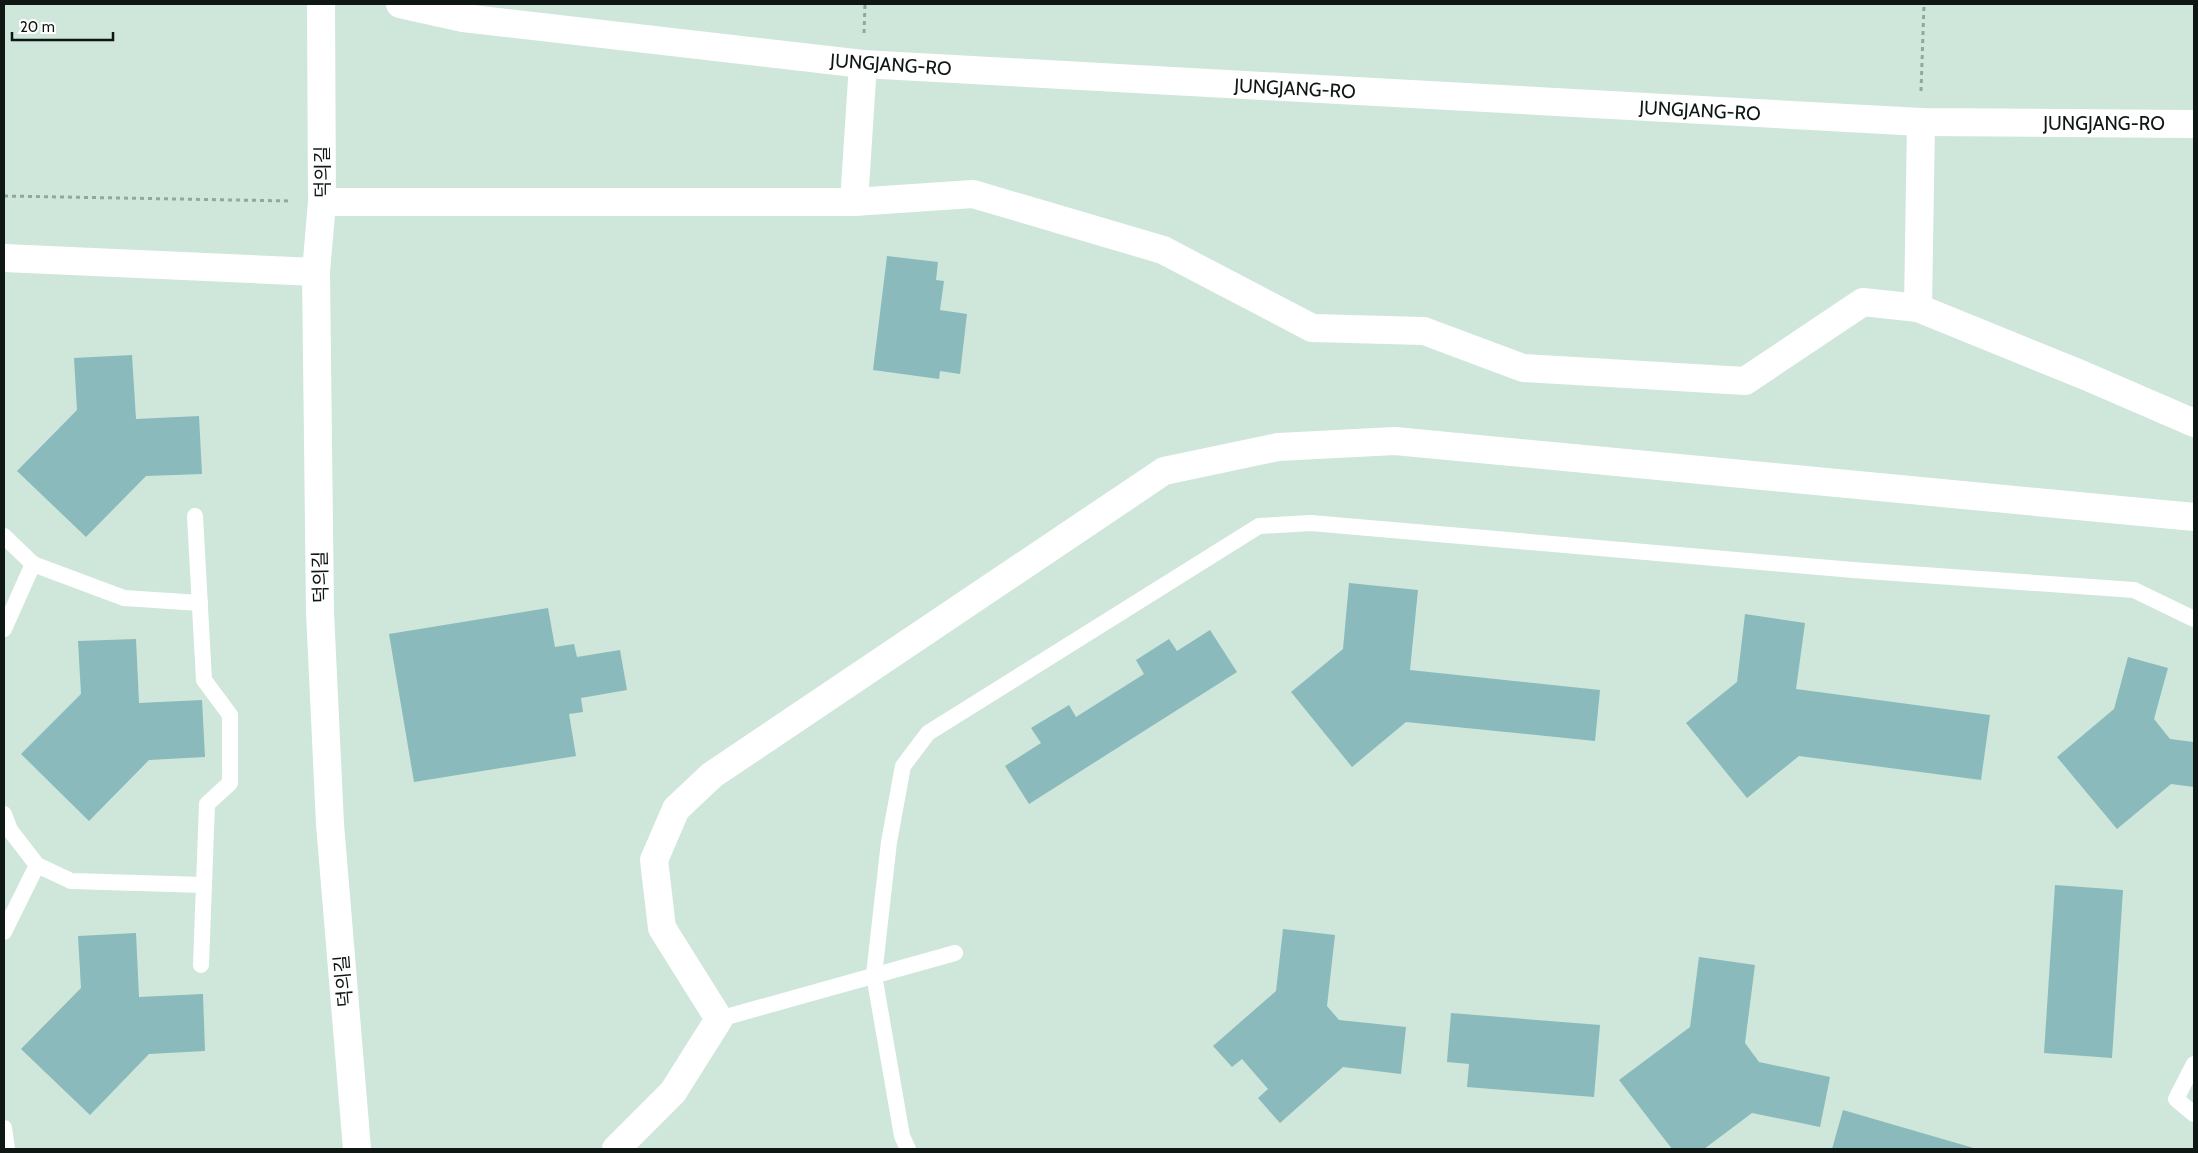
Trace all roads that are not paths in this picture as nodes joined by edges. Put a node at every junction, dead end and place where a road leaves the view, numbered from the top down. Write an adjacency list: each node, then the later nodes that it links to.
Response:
1 (321, 4): 6 (street, 덕의길)
2 (400, 4): 3 (street, JUNGJANG-RO)
3 (863, 64): 4 (street, JUNGJANG-RO); 7 (street)
4 (1920, 122): 5 (street, JUNGJANG-RO); 10 (street)
5 (2194, 124)
6 (322, 202): 7 (street); 9 (street, 덕의길)
7 (854, 202): 10 (street)
8 (4, 258): 9 (street)
9 (316, 272): 31 (street, 덕의길)
10 (1918, 308): 11 (street)
11 (2194, 423)
12 (196, 516): 16 (lane)
13 (2194, 517): 26 (street)
14 (4, 536): 15 (lane)
15 (33, 564): 16 (lane); 18 (lane)
16 (200, 603): 21 (lane)
17 (2194, 619): 25 (lane)
18 (4, 628)
19 (4, 814): 20 (lane)
20 (37, 865): 21 (lane); 22 (lane)
21 (204, 885): 24 (lane)
22 (4, 932)
23 (955, 953): 25 (lane)
24 (201, 966)
25 (874, 975): 26 (lane); 33 (lane)
26 (719, 1019): 32 (street)
27 (2194, 1064): 28 (lane)
28 (2194, 1114)
29 (4, 1128): 30 (lane)
30 (7, 1149)
31 (357, 1149)
32 (616, 1149)
33 (908, 1149)

